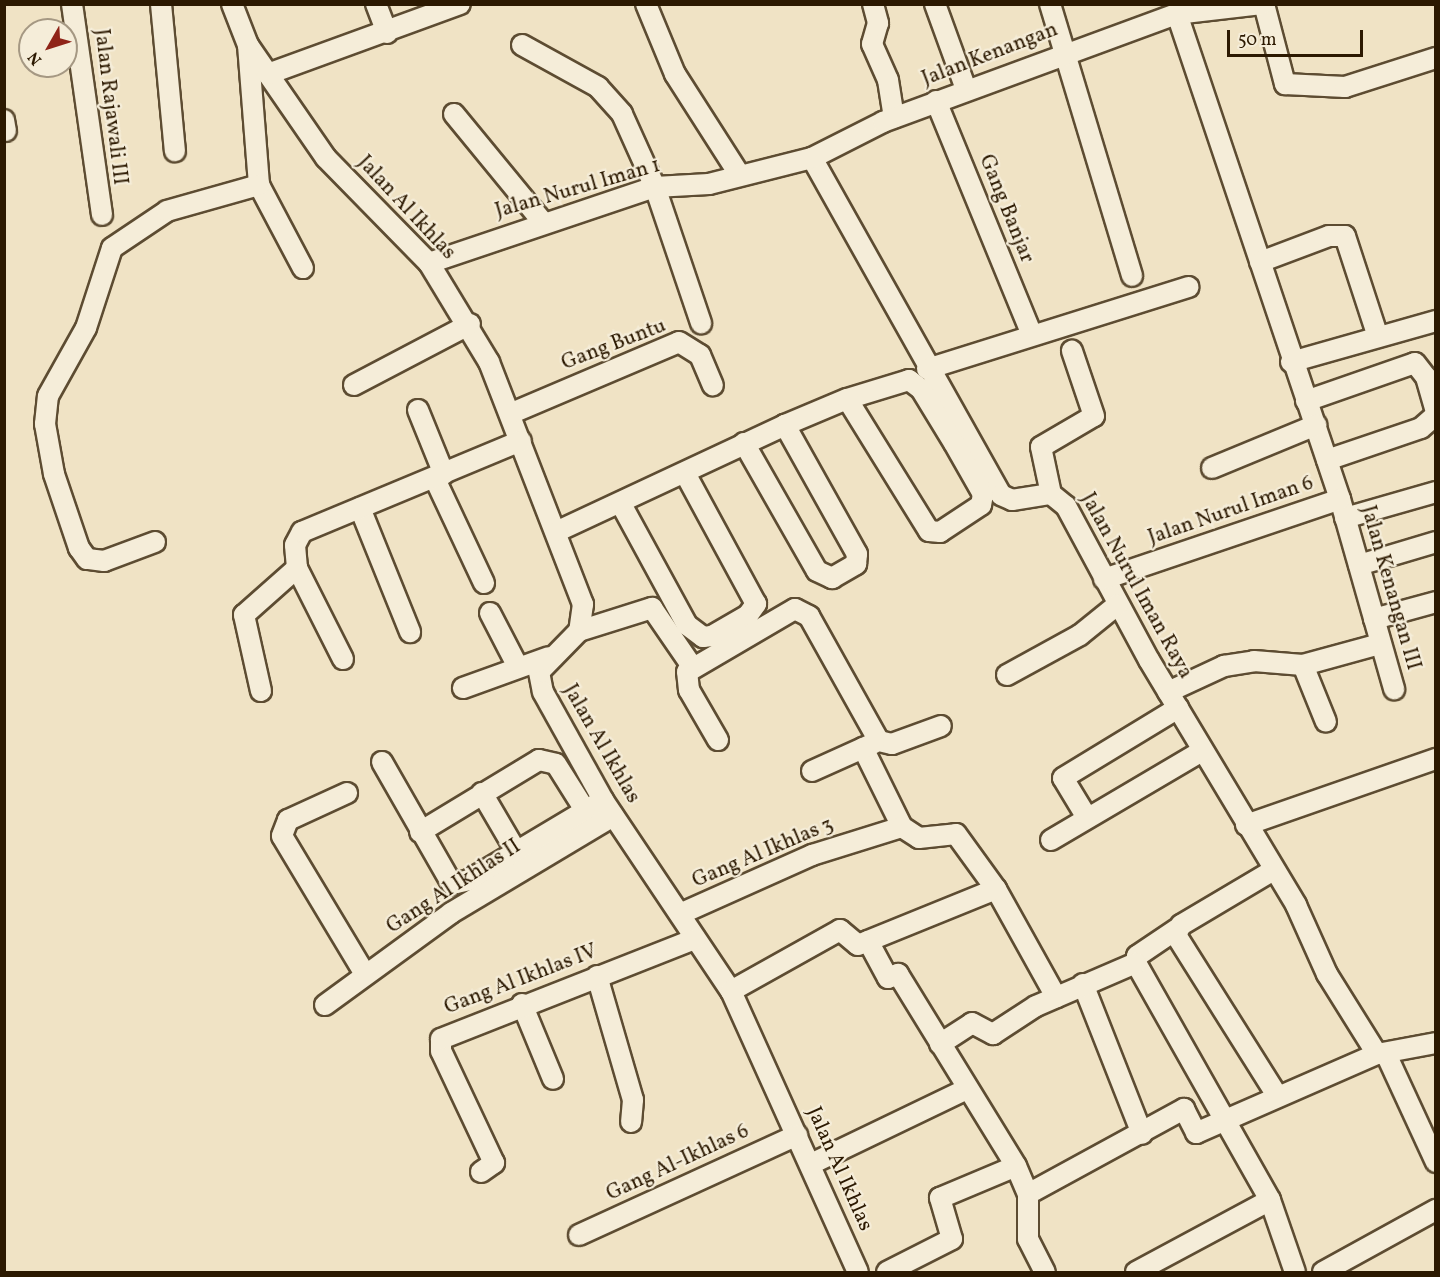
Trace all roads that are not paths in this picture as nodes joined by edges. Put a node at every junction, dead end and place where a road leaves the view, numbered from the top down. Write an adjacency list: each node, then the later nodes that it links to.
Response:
1 (72, 4): 27 (street, Jalan Rajawali III)
2 (160, 4): 22 (street)
3 (232, 4): 13 (street)
4 (376, 4): 12 (street)
5 (460, 4): 12 (street)
6 (646, 4): 24 (street)
7 (873, 4): 21 (street)
8 (935, 4): 18 (street)
9 (1050, 4): 15 (street)
10 (1263, 4): 11 (street, Jalan Kenangan); 16 (street)
11 (1177, 14): 15 (street, Jalan Kenangan); 29 (street, Jalan Kenangan III)
12 (387, 33): 17 (street)
13 (248, 45): 17 (street, Jalan Al Ikhlas); 25 (street)
14 (522, 45): 26 (street)
15 (1061, 52): 18 (street, Jalan Kenangan); 32 (street)
16 (1436, 58)
17 (268, 74): 30 (street, Jalan Al Ikhlas)
18 (966, 89): 19 (street, Jalan Kenangan)
19 (936, 101): 21 (street, Jalan Kenangan); 37 (street, Gang Banjar)
20 (454, 114): 28 (street)
21 (894, 118): 23 (street, Jalan Kenangan)
22 (175, 151)
23 (812, 158): 24 (street, Jalan Nurul Iman 1); 41 (street, Jalan Nurul Iman Raya)
24 (739, 174): 26 (street, Jalan Nurul Iman 1)
25 (259, 185): 31 (street); 63 (street)
26 (656, 187): 28 (street, Jalan Nurul Iman 1); 35 (street)
27 (102, 215)
28 (542, 221): 30 (street, Jalan Nurul Iman 1)
29 (1260, 262): 38 (street); 40 (street, Jalan Kenangan III)
30 (429, 263): 36 (street, Jalan Al Ikhlas)
31 (303, 268)
32 (1132, 276)
33 (1188, 287): 37 (street)
34 (1436, 321): 38 (street)
35 (701, 323)
36 (470, 324): 43 (street); 47 (street, Jalan Al Ikhlas)
37 (1032, 335): 41 (street)
38 (1377, 337): 40 (street)
39 (1072, 351): 58 (street)
40 (1291, 362): 45 (street, Jalan Kenangan III)
41 (927, 369): 58 (street, Jalan Nurul Iman Raya)
42 (713, 385): 47 (street, Gang Buntu)
43 (354, 386)
44 (847, 399): 44 (street); 49 (street)
45 (1306, 401): 48 (street); 50 (street, Jalan Kenangan III)
46 (418, 410): 56 (street)
47 (512, 413): 51 (street, Jalan Al Ikhlas)
48 (1436, 414): 53 (street)
49 (785, 425): 52 (street); 52 (street)
50 (1316, 425): 53 (street, Jalan Kenangan III); 54 (street)
51 (521, 441): 56 (street); 62 (street, Jalan Al Ikhlas)
52 (744, 443): 55 (street)
53 (1327, 460): 61 (street, Jalan Kenangan III)
54 (1212, 468)
55 (685, 472): 59 (street); 59 (street)
56 (440, 476): 60 (street); 68 (street)
57 (1436, 492): 61 (street, Jalan Nurul Iman 6)
58 (1051, 494): 67 (street, Jalan Nurul Iman Raya)
59 (621, 504): 62 (street)
60 (360, 508): 66 (street); 74 (street)
61 (1343, 509): 65 (street, Jalan Kenangan III); 67 (street, Jalan Nurul Iman 6)
62 (558, 531): 73 (street, Jalan Al Ikhlas)
63 (155, 542)
64 (1436, 542): 65 (street)
65 (1359, 565): 72 (street, Jalan Kenangan III)
66 (297, 568): 77 (street); 84 (street)
67 (1104, 579): 70 (street, Jalan Nurul Iman Raya)
68 (484, 583)
69 (1436, 602): 72 (street)
70 (1117, 605): 81 (street); 85 (street, Jalan Nurul Iman Raya)
71 (490, 613): 78 (street)
72 (1374, 619): 75 (street, Jalan Kenangan III)
73 (579, 631): 76 (street); 79 (street)
74 (410, 632)
75 (1380, 644): 80 (street); 83 (street, Jalan Kenangan III)
76 (549, 657): 78 (street); 96 (street, Jalan Al Ikhlas)
77 (343, 659)
78 (517, 665): 82 (street)
79 (691, 665): 88 (street); 89 (street)
80 (1303, 665): 85 (street); 86 (street)
81 (1007, 675)
82 (463, 688)
83 (1394, 690)
84 (261, 691)
85 (1173, 700): 90 (street, Jalan Nurul Iman Raya); 98 (street)
86 (1326, 722)
87 (941, 726): 89 (street)
88 (718, 740)
89 (871, 745): 93 (street); 100 (street)
90 (1202, 751): 98 (street); 99 (street, Jalan Nurul Iman Raya)
91 (1436, 759): 99 (street)
92 (382, 762): 101 (street)
93 (812, 771)
94 (347, 793): 111 (street)
95 (482, 793): 97 (street); 101 (street); 103 (street)
96 (608, 808): 97 (street); 106 (street, Jalan Al Ikhlas); 111 (street, Gang Al Ikhlas II)
97 (585, 810): 103 (street)
98 (1086, 816): 102 (street)
99 (1246, 825): 104 (street, Jalan Nurul Iman Raya)
100 (902, 827): 105 (street); 106 (street, Gang Al Ikhlas 3)
101 (420, 832): 103 (street)
102 (1052, 840)
103 (518, 853)
104 (1272, 871): 107 (street); 120 (street, Jalan Nurul Iman Raya)
105 (996, 889): 109 (street); 115 (street)
106 (680, 914): 108 (street, Jalan Al Ikhlas)
107 (1177, 929): 110 (street); 123 (street)
108 (695, 939): 112 (street, Gang Al Ikhlas IV); 114 (street, Jalan Al Ikhlas)
109 (868, 941): 114 (street); 119 (street)
110 (1136, 963): 113 (street); 124 (street)
111 (365, 974): 117 (street, Gang Al Ikhlas II)
112 (597, 976): 116 (street, Gang Al Ikhlas IV); 125 (street)
113 (1083, 984): 115 (street); 126 (street)
114 (731, 991): 127 (street, Jalan Al Ikhlas)
115 (1056, 997): 119 (street)
116 (522, 1004): 121 (street); 131 (street, Gang Al Ikhlas IV)
117 (325, 1005)
118 (1436, 1043): 120 (street)
119 (940, 1044): 122 (street)
120 (1382, 1054): 123 (street); 128 (street, Jalan Nurul Iman Raya)
121 (553, 1078)
122 (967, 1089): 129 (street); 130 (street)
123 (1276, 1094): 124 (street)
124 (1222, 1119): 126 (street); 133 (street)
125 (631, 1122)
126 (1142, 1134): 132 (street)
127 (797, 1135): 129 (street, Jalan Al Ikhlas); 135 (street, Gang Al-Ikhlas 6)
128 (1436, 1162)
129 (811, 1164): 136 (street, Jalan Al Ikhlas)
130 (1016, 1166): 132 (street); 137 (street)
131 (482, 1172)
132 (1028, 1194): 138 (street)
133 (1270, 1200): 139 (street); 140 (street)
134 (1436, 1210): 141 (street)
135 (579, 1235)
136 (858, 1272)
137 (887, 1272)
138 (1045, 1272)
139 (1136, 1272)
140 (1294, 1272)
141 (1323, 1272)

